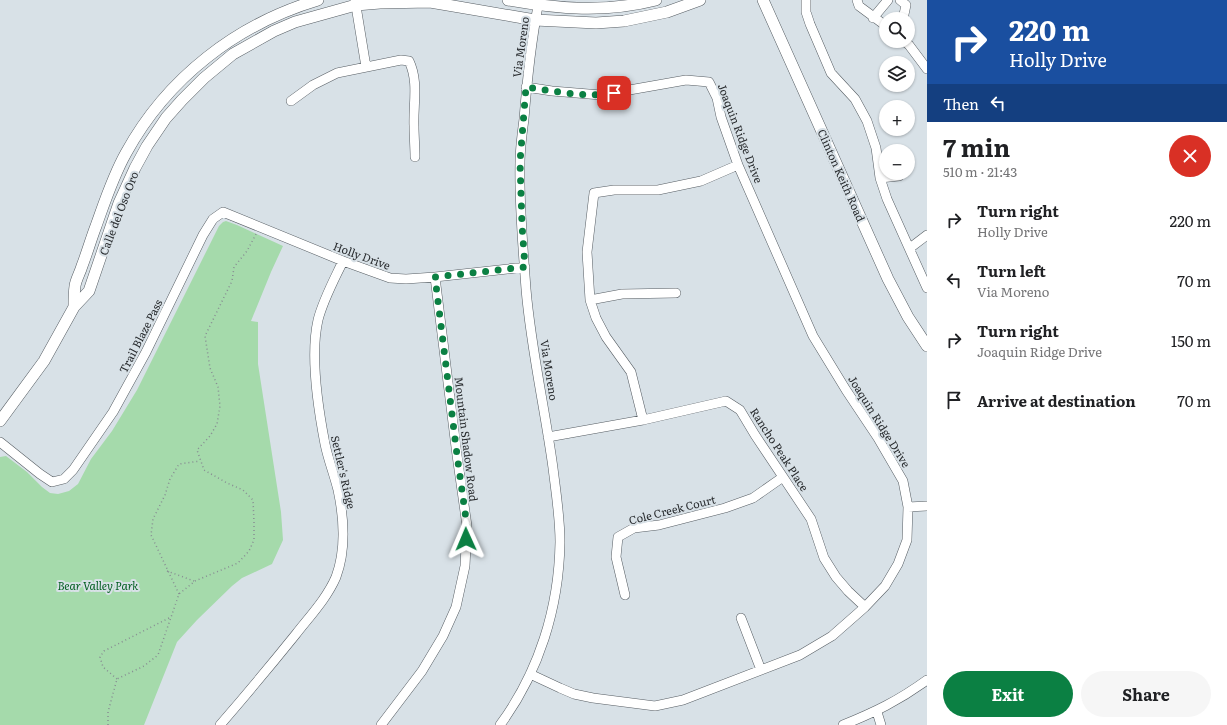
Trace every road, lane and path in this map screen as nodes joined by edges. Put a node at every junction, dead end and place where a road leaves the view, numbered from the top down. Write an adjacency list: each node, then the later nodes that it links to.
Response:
1 (318, 0): 19 (main road, Calle del Oso Oro)
2 (508, 0): 11 (main road)
3 (656, 0): 11 (main road)
4 (700, 0): 14 (main road, Calle del Oso Oro)
5 (764, 0): 38 (main road, Clinton Keith Road)
6 (806, 0): 25 (street)
7 (857, 0): 13 (street)
8 (888, 0): 13 (street)
9 (900, 0): 12 (street)
10 (355, 3): 14 (main road, Calle del Oso Oro); 17 (street); 21 (main road, Calle del Oso Oro)
11 (538, 6): 14 (street, Via Moreno)
12 (905, 12)
13 (873, 18): 15 (street)
14 (535, 20): 20 (street, Via Moreno)
15 (879, 22)
16 (911, 48): 18 (street)
17 (366, 67): 22 (street); 23 (street)
18 (927, 69)
19 (184, 76): 21 (main road); 37 (main road, Calle del Oso Oro)
20 (526, 87): 24 (street, Joaquin Ridge Drive); 32 (street, Via Moreno)
21 (194, 88): 37 (main road, Calle del Oso Oro)
22 (291, 102)
23 (415, 157)
24 (738, 165): 36 (street); 46 (street, Joaquin Ridge Drive)
25 (879, 170)
26 (881, 180): 30 (street)
27 (223, 212): 28 (street, Holly Drive); 42 (street, Trail Blaze Pass)
28 (259, 228): 31 (street, Holly Drive); 43 (path)
29 (927, 235): 30 (street)
30 (910, 248): 34 (street)
31 (343, 261): 33 (street, Holly Drive); 60 (street, Settler's Ridge)
32 (525, 267): 33 (street, Holly Drive); 41 (street, Via Moreno)
33 (435, 277): 61 (street, Mountain Shadow Road)
34 (927, 288)
35 (676, 293): 36 (street)
36 (590, 300): 39 (street)
37 (74, 307): 40 (main road, Calle del Oso Oro)
38 (927, 346)
39 (643, 420): 41 (street, Rancho Peak Place); 44 (street, Rancho Peak Place)
40 (0, 421)
41 (548, 437): 55 (street, Via Moreno)
42 (0, 442)
43 (200, 461): 47 (path); 48 (path)
44 (783, 477): 50 (street, Cole Creek Court); 51 (street, Rancho Peak Place)
45 (927, 506): 46 (street)
46 (908, 507): 51 (street, Joaquin Ridge Drive)
47 (167, 571): 48 (path); 49 (path)
48 (195, 581): 49 (path)
49 (179, 594): 52 (path)
50 (625, 595)
51 (866, 607): 54 (street, Joaquin Ridge Drive)
52 (171, 616): 56 (path); 56 (path)
53 (741, 618): 54 (street)
54 (761, 670): 55 (street, Joaquin Ridge Drive)
55 (530, 674): 62 (street, Via Moreno)
56 (117, 679): 59 (path)
57 (927, 680): 58 (street)
58 (876, 712): 63 (street); 64 (street)
59 (108, 725)
60 (220, 725)
61 (381, 725)
62 (500, 725)
63 (843, 725)
64 (881, 725)

